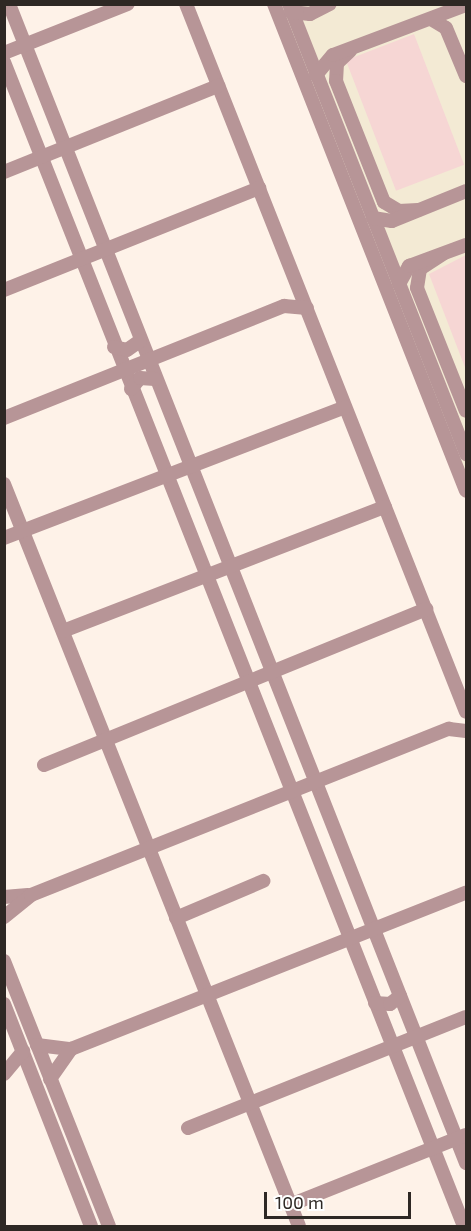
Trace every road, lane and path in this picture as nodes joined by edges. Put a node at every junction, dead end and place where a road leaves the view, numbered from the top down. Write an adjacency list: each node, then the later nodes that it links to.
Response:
1 (128, 4): 10 (street)
2 (186, 4): 16 (street)
3 (274, 4): 51 (street)
4 (330, 4): 7 (street)
5 (9, 5): 8 (street); 10 (street)
6 (466, 5): 9 (street)
7 (290, 8): 14 (street)
8 (4, 12)
9 (431, 19): 11 (street); 15 (street)
10 (24, 46): 12 (street); 17 (street)
11 (350, 51): 14 (street); 22 (street)
12 (4, 53)
13 (4, 62): 18 (street)
14 (316, 75): 23 (street)
15 (466, 76)
16 (218, 86): 17 (street); 20 (street)
17 (64, 148): 18 (street); 25 (street)
18 (41, 157): 19 (street); 27 (street)
19 (4, 172)
20 (259, 188): 25 (street); 29 (street)
21 (466, 191): 22 (street)
22 (418, 210): 23 (street)
23 (373, 218): 28 (street)
24 (466, 245): 26 (street)
25 (104, 248): 27 (street); 31 (street)
26 (443, 254): 28 (street); 42 (street)
27 (80, 258): 30 (street); 32 (street)
28 (399, 284): 45 (street)
29 (298, 287): 33 (street); 34 (street)
30 (4, 290)
31 (121, 292): 32 (street); 35 (street)
32 (96, 300): 36 (street)
33 (285, 306): 34 (street); 37 (street)
34 (307, 308): 41 (street)
35 (140, 341): 36 (street); 37 (street)
36 (114, 347): 38 (street)
37 (148, 361): 38 (street); 39 (street)
38 (123, 371): 40 (street); 43 (street)
39 (155, 379): 40 (street); 44 (street)
40 (131, 389): 46 (street)
41 (345, 407): 48 (street); 52 (street)
42 (466, 411)
43 (4, 418)
44 (174, 426): 46 (street); 48 (street)
45 (462, 431): 47 (street)
46 (150, 437): 49 (street)
47 (466, 454)
48 (190, 467): 49 (street); 55 (street)
49 (165, 476): 53 (street); 56 (street)
50 (4, 484): 53 (street)
51 (466, 491)
52 (385, 507): 55 (street); 57 (street)
53 (23, 531): 54 (street); 58 (street)
54 (4, 538)
55 (229, 566): 56 (street); 59 (street)
56 (205, 576): 58 (street); 60 (street)
57 (426, 609): 59 (street); 61 (street)
58 (63, 631): 66 (street)
59 (270, 670): 60 (street); 62 (street)
60 (246, 680): 63 (street); 66 (street)
61 (465, 709): 64 (street)
62 (286, 711): 63 (street); 67 (street)
63 (265, 726): 69 (street)
64 (449, 729): 65 (street); 70 (street)
65 (466, 731)
66 (105, 738): 68 (street); 72 (street)
67 (307, 764): 69 (street); 70 (street)
68 (44, 765)
69 (282, 769): 71 (street)
70 (315, 783): 71 (street); 79 (street)
71 (291, 792): 72 (street); 80 (street)
72 (148, 849): 75 (street); 78 (street)
73 (263, 881): 78 (street)
74 (466, 893): 79 (street)
75 (31, 895): 76 (street); 77 (street)
76 (4, 897)
77 (4, 917)
78 (176, 918): 84 (street)
79 (373, 930): 80 (street); 81 (street)
80 (349, 939): 83 (street); 84 (street)
81 (381, 949): 83 (street); 85 (street)
82 (4, 961): 90 (street)
83 (358, 962): 86 (street)
84 (207, 995): 92 (street); 96 (street)
85 (400, 996): 86 (street); 89 (street)
86 (375, 1003): 91 (street)
87 (4, 1004): 93 (street)
88 (466, 1017): 89 (street)
89 (416, 1037): 91 (street); 98 (street)
90 (37, 1045): 92 (street); 95 (street)
91 (392, 1047): 96 (street); 99 (street)
92 (71, 1049): 95 (street)
93 (23, 1051): 94 (street); 94 (street)
94 (32, 1078): 102 (street)
95 (50, 1079): 103 (street)
96 (250, 1104): 97 (street); 101 (street)
97 (188, 1128)
98 (462, 1137): 99 (street); 100 (street)
99 (433, 1148): 101 (street); 105 (street)
100 (466, 1162)
101 (290, 1205): 104 (street)
102 (91, 1227)
103 (109, 1227)
104 (299, 1227)
105 (464, 1227)

